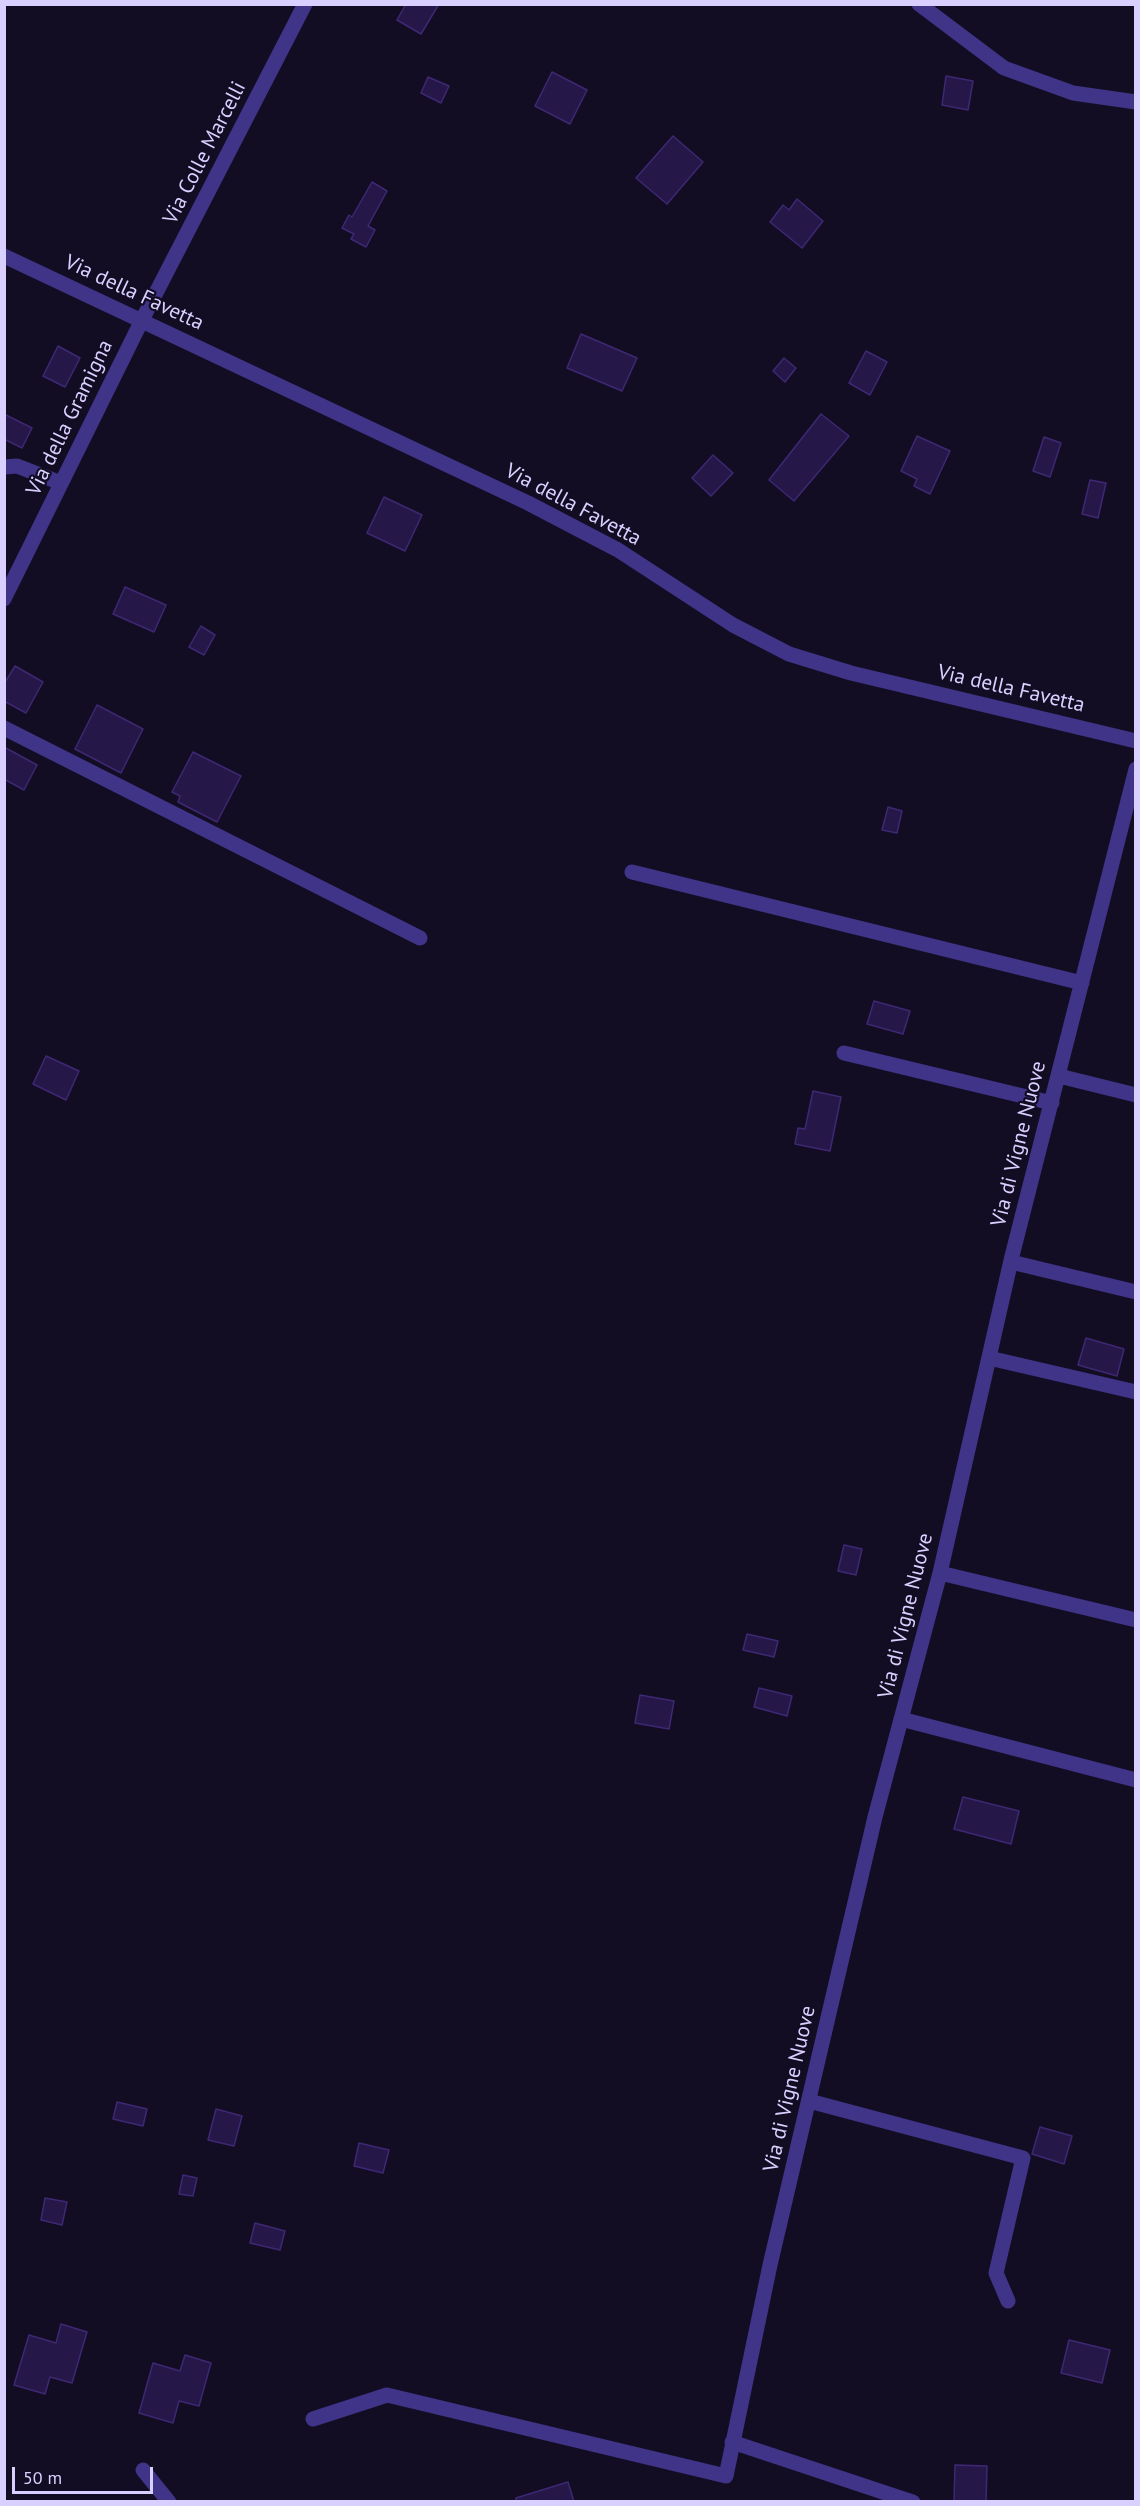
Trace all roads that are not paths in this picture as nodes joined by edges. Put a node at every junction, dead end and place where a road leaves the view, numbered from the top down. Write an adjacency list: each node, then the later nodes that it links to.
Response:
1 (305, 4): 5 (street, Via Colle Marcelli)
2 (919, 4): 3 (street)
3 (1136, 102)
4 (4, 256): 5 (street, Via della Favetta)
5 (142, 320): 7 (street, Via della Gramigna); 10 (street, Via della Favetta)
6 (4, 467): 7 (street)
7 (61, 483): 8 (street, Via della Gramigna)
8 (4, 599)
9 (4, 728): 13 (street)
10 (1136, 741)
11 (1136, 769): 14 (street, Via di Vigne Nuove)
12 (632, 872): 14 (street)
13 (420, 938)
14 (1082, 983): 16 (street, Via di Vigne Nuove)
15 (844, 1053): 18 (street)
16 (1059, 1076): 17 (street); 18 (street, Via di Vigne Nuove)
17 (1136, 1095)
18 (1052, 1103): 19 (street, Via di Vigne Nuove)
19 (1011, 1262): 20 (street); 21 (street, Via di Vigne Nuove)
20 (1136, 1292)
21 (989, 1358): 22 (street); 23 (street, Via di Vigne Nuove)
22 (1136, 1392)
23 (940, 1573): 24 (street); 25 (street, Via di Vigne Nuove)
24 (1136, 1620)
25 (901, 1719): 26 (street); 27 (street, Via di Vigne Nuove)
26 (1136, 1780)
27 (809, 2101): 28 (street); 30 (street, Via di Vigne Nuove)
28 (1008, 2301)
29 (314, 2420): 30 (street, Via di Vigne Nuove)
30 (732, 2442): 33 (street)
31 (143, 2470): 32 (street)
32 (169, 2502)
33 (914, 2502)

